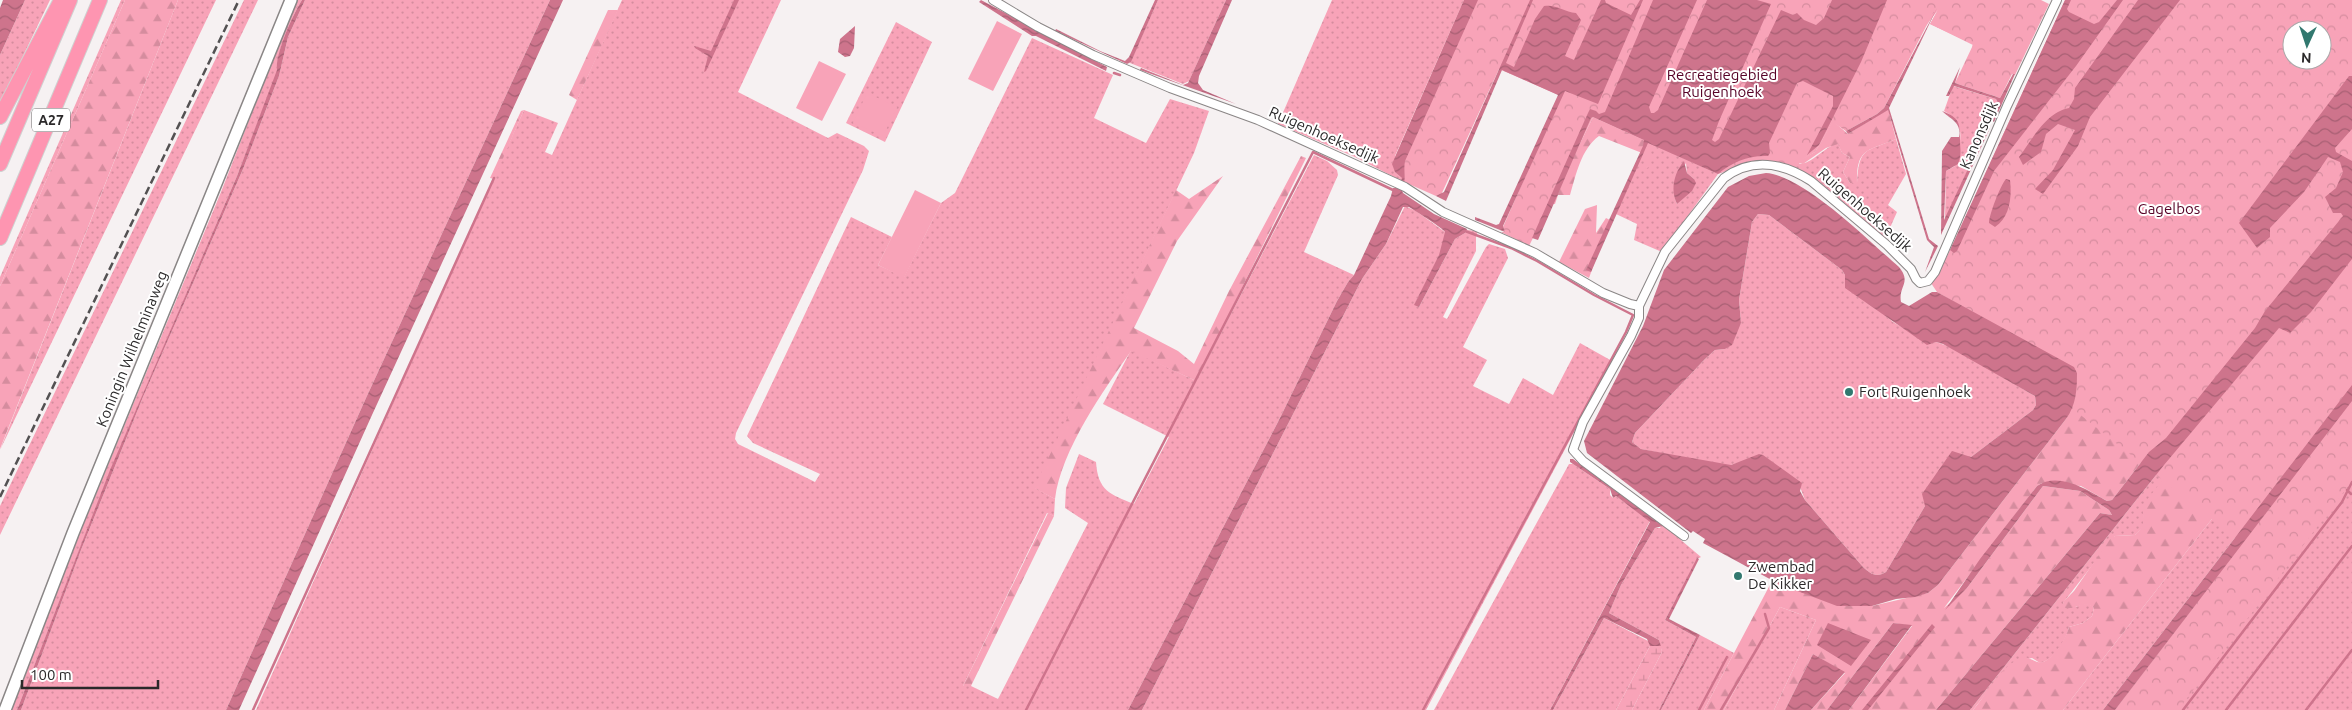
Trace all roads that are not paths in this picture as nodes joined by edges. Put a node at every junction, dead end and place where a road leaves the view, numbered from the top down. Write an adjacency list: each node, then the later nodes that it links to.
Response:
1 (61, 0): 7 (highway)
2 (70, 0): 8 (highway, A27)
3 (100, 0): 9 (highway, A27)
4 (291, 0): 13 (main road, Koningin Wilhelminaweg)
5 (993, 0): 11 (street, Ruigenhoeksedijk)
6 (2057, 0): 10 (street, Kanonsdijk)
7 (0, 117)
8 (0, 164)
9 (0, 238)
10 (1928, 281): 11 (street, Ruigenhoeksedijk)
11 (1639, 306): 12 (street, Ruigenhoeksedijk)
12 (1684, 536)
13 (5, 710)

